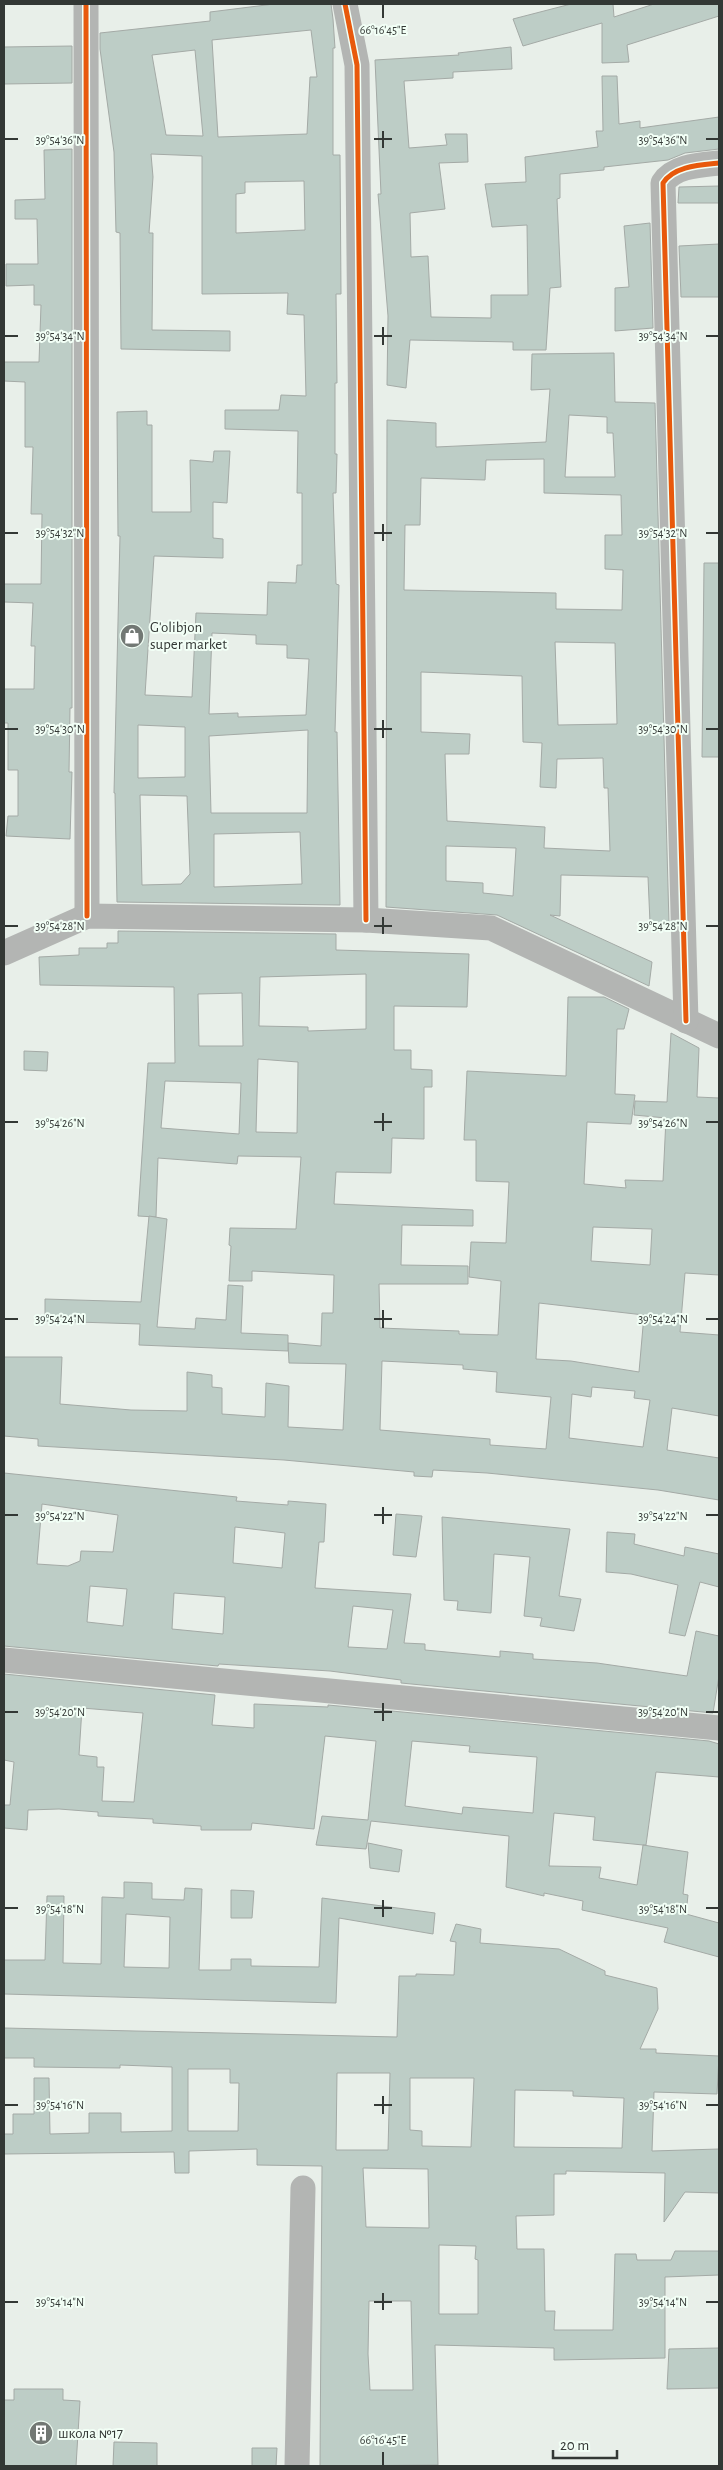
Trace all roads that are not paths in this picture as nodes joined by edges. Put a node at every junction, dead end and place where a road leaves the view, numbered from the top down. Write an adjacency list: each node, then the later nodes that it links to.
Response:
1 (86, 4): 4 (street)
2 (345, 4): 5 (street)
3 (719, 164): 7 (street)
4 (86, 916): 5 (street); 6 (street)
5 (366, 920): 7 (street)
6 (4, 953)
7 (686, 1022): 8 (street)
8 (719, 1036)
9 (4, 1660): 10 (street)
10 (719, 1728)
11 (303, 2188): 12 (street)
12 (297, 2466)

